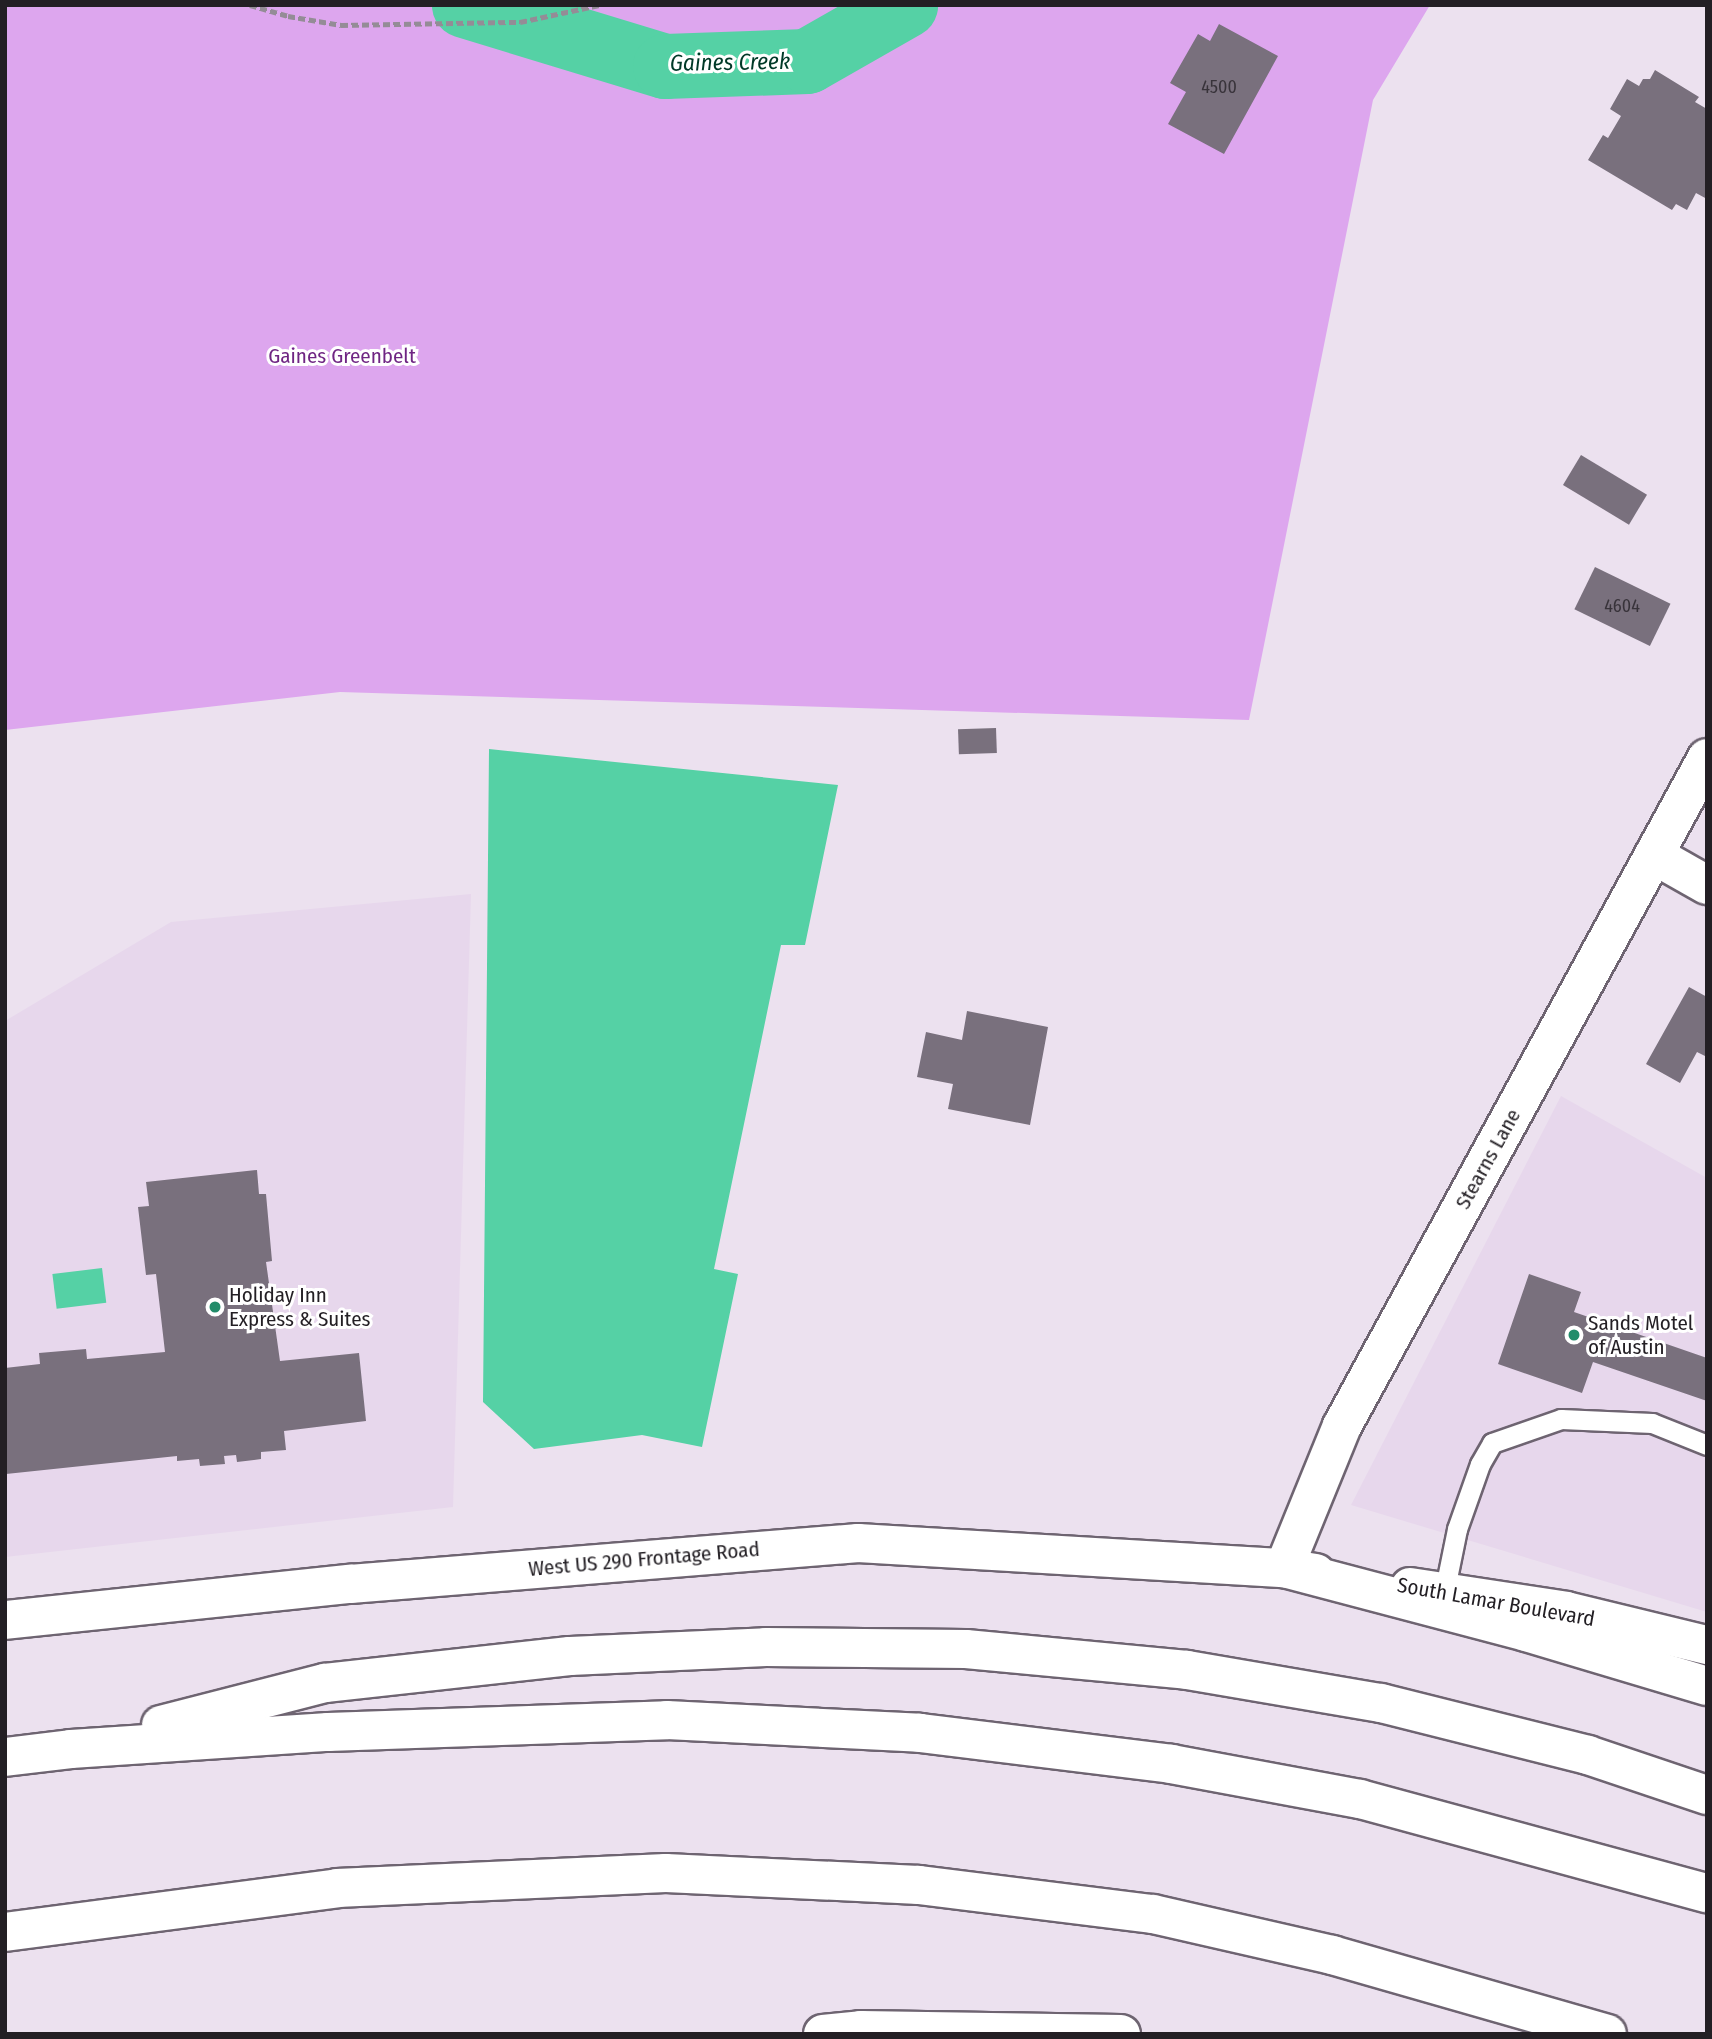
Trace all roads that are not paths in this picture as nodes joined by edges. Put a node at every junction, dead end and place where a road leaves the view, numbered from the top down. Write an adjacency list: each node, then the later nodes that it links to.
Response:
1 (1707, 758): 2 (main road, Stearns Lane)
2 (1654, 855): 3 (main road); 5 (main road, Stearns Lane)
3 (1707, 885)
4 (1707, 1444): 6 (lane)
5 (1284, 1568): 6 (main road, South Lamar Boulevard); 7 (main road, West US 290 Frontage Road); 9 (main road)
6 (1444, 1592): 8 (main road, South Lamar Boulevard)
7 (5, 1620)
8 (1707, 1645)
9 (1707, 1686)
10 (71, 1749): 11 (main road); 12 (main road); 13 (main road)
11 (5, 1757)
12 (1707, 1795)
13 (1707, 1893)
14 (5, 1932): 17 (main road)
15 (823, 2034): 16 (main road)
16 (1121, 2034)
17 (1607, 2034)

